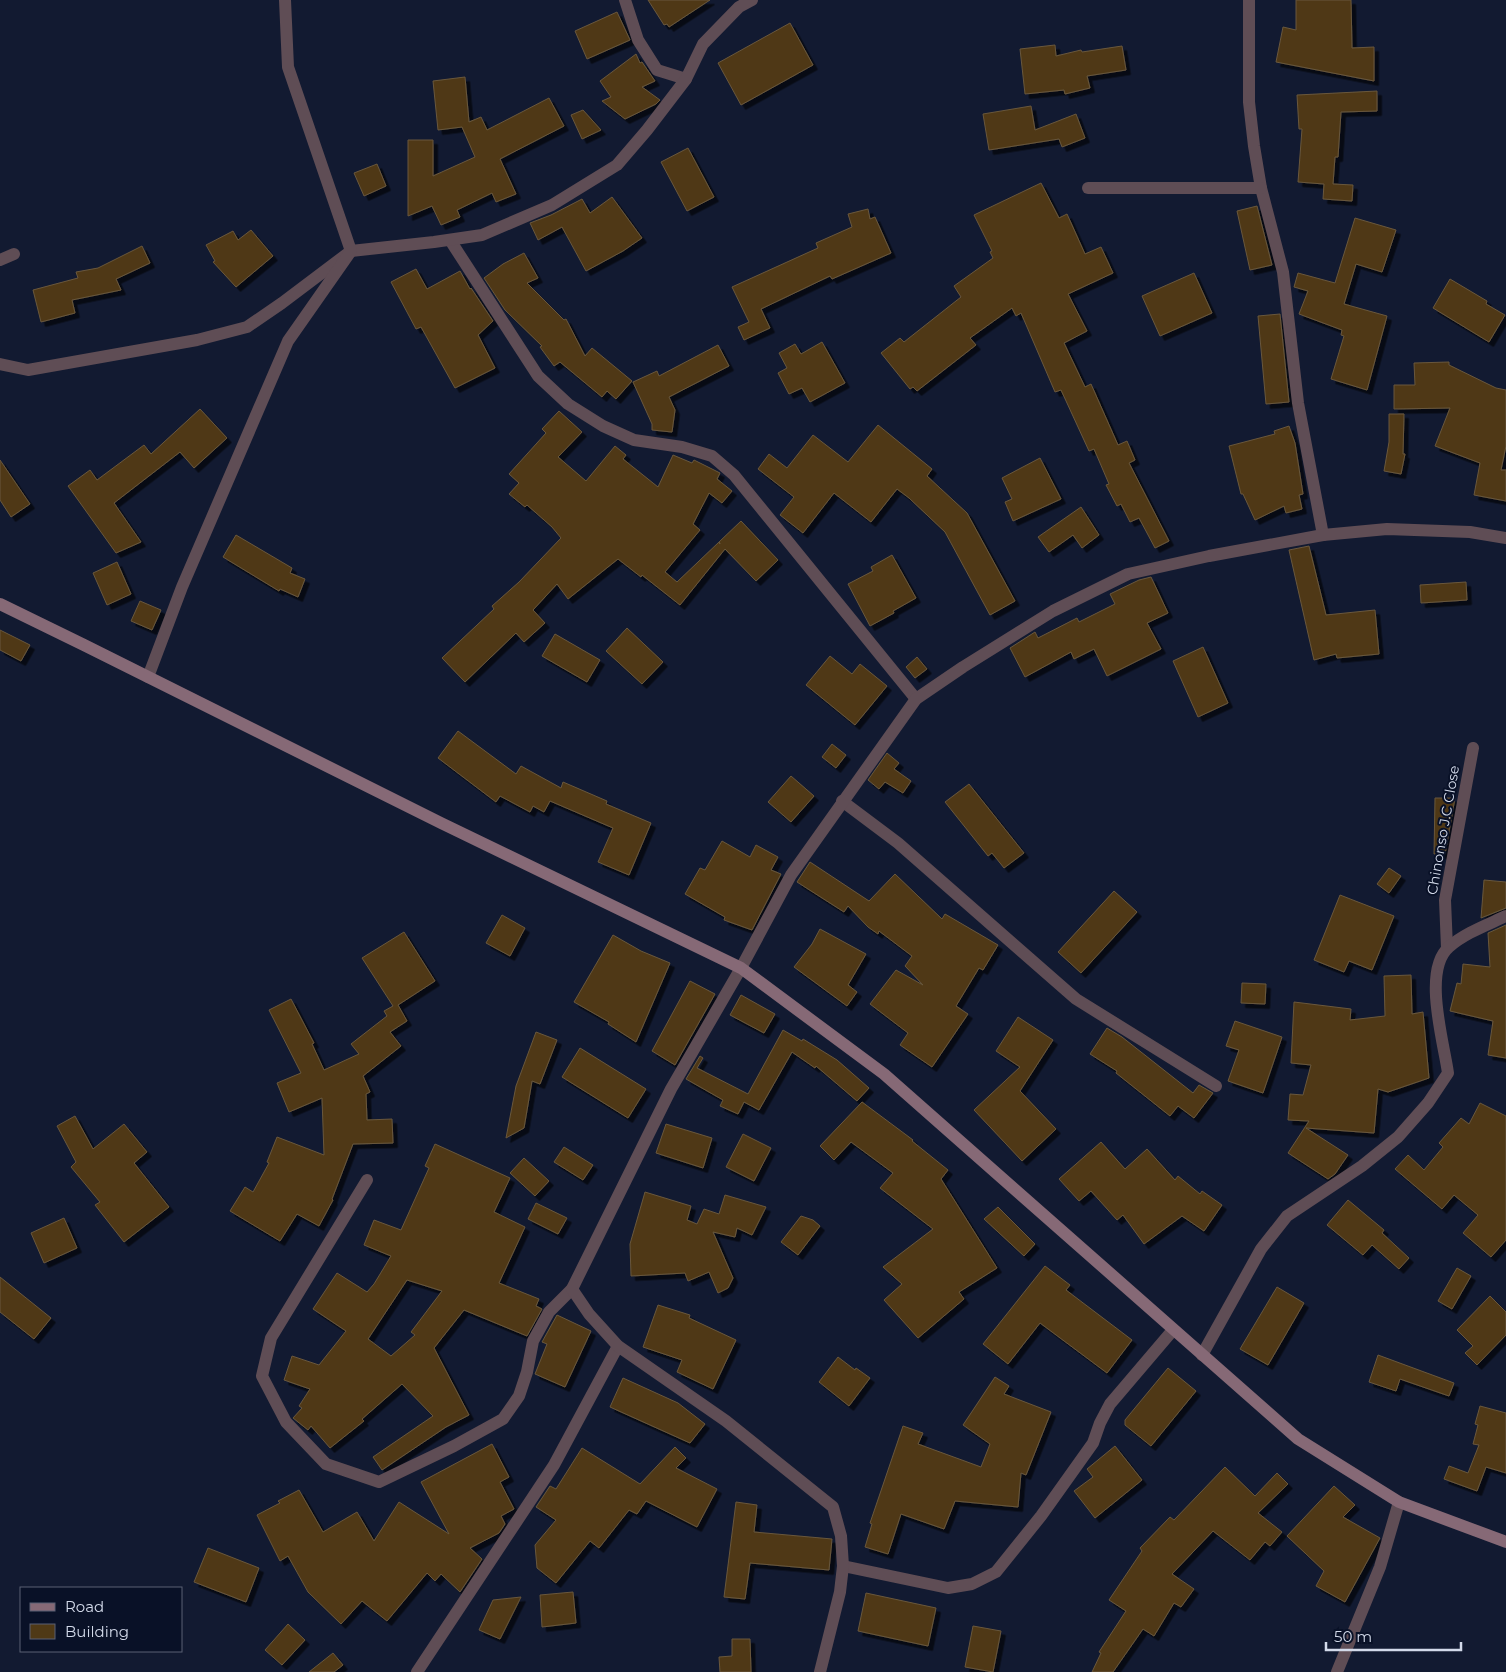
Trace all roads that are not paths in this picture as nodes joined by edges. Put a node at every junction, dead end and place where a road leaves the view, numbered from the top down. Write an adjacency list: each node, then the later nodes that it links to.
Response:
1 (285, 0): 9 (street)
2 (625, 0): 5 (street)
3 (752, 0): 5 (street)
4 (1249, 0): 7 (street)
5 (686, 79): 8 (street)
6 (1088, 188): 7 (street)
7 (1261, 188): 13 (street)
8 (450, 240): 9 (street); 17 (street)
9 (351, 251): 12 (street); 16 (street)
10 (14, 254): 11 (street)
11 (0, 260)
12 (0, 364)
13 (1323, 535): 14 (street); 17 (street)
14 (1506, 538)
15 (0, 604): 16 (street)
16 (148, 677): 22 (street)
17 (916, 699): 19 (street)
18 (1473, 748): 21 (street, Chinonso J.C Close)
19 (842, 801): 22 (street); 23 (street)
20 (1506, 916): 21 (street)
21 (1447, 948): 28 (street)
22 (741, 968): 25 (street); 26 (street)
23 (1216, 1086)
24 (367, 1180): 25 (street)
25 (572, 1289): 27 (street)
26 (1173, 1330): 28 (street); 31 (street)
27 (618, 1346): 31 (street); 32 (street)
28 (1202, 1355): 29 (street)
29 (1399, 1502): 30 (street); 34 (street)
30 (1506, 1542)
31 (843, 1566): 33 (street)
32 (417, 1672)
33 (820, 1672)
34 (1337, 1672)

